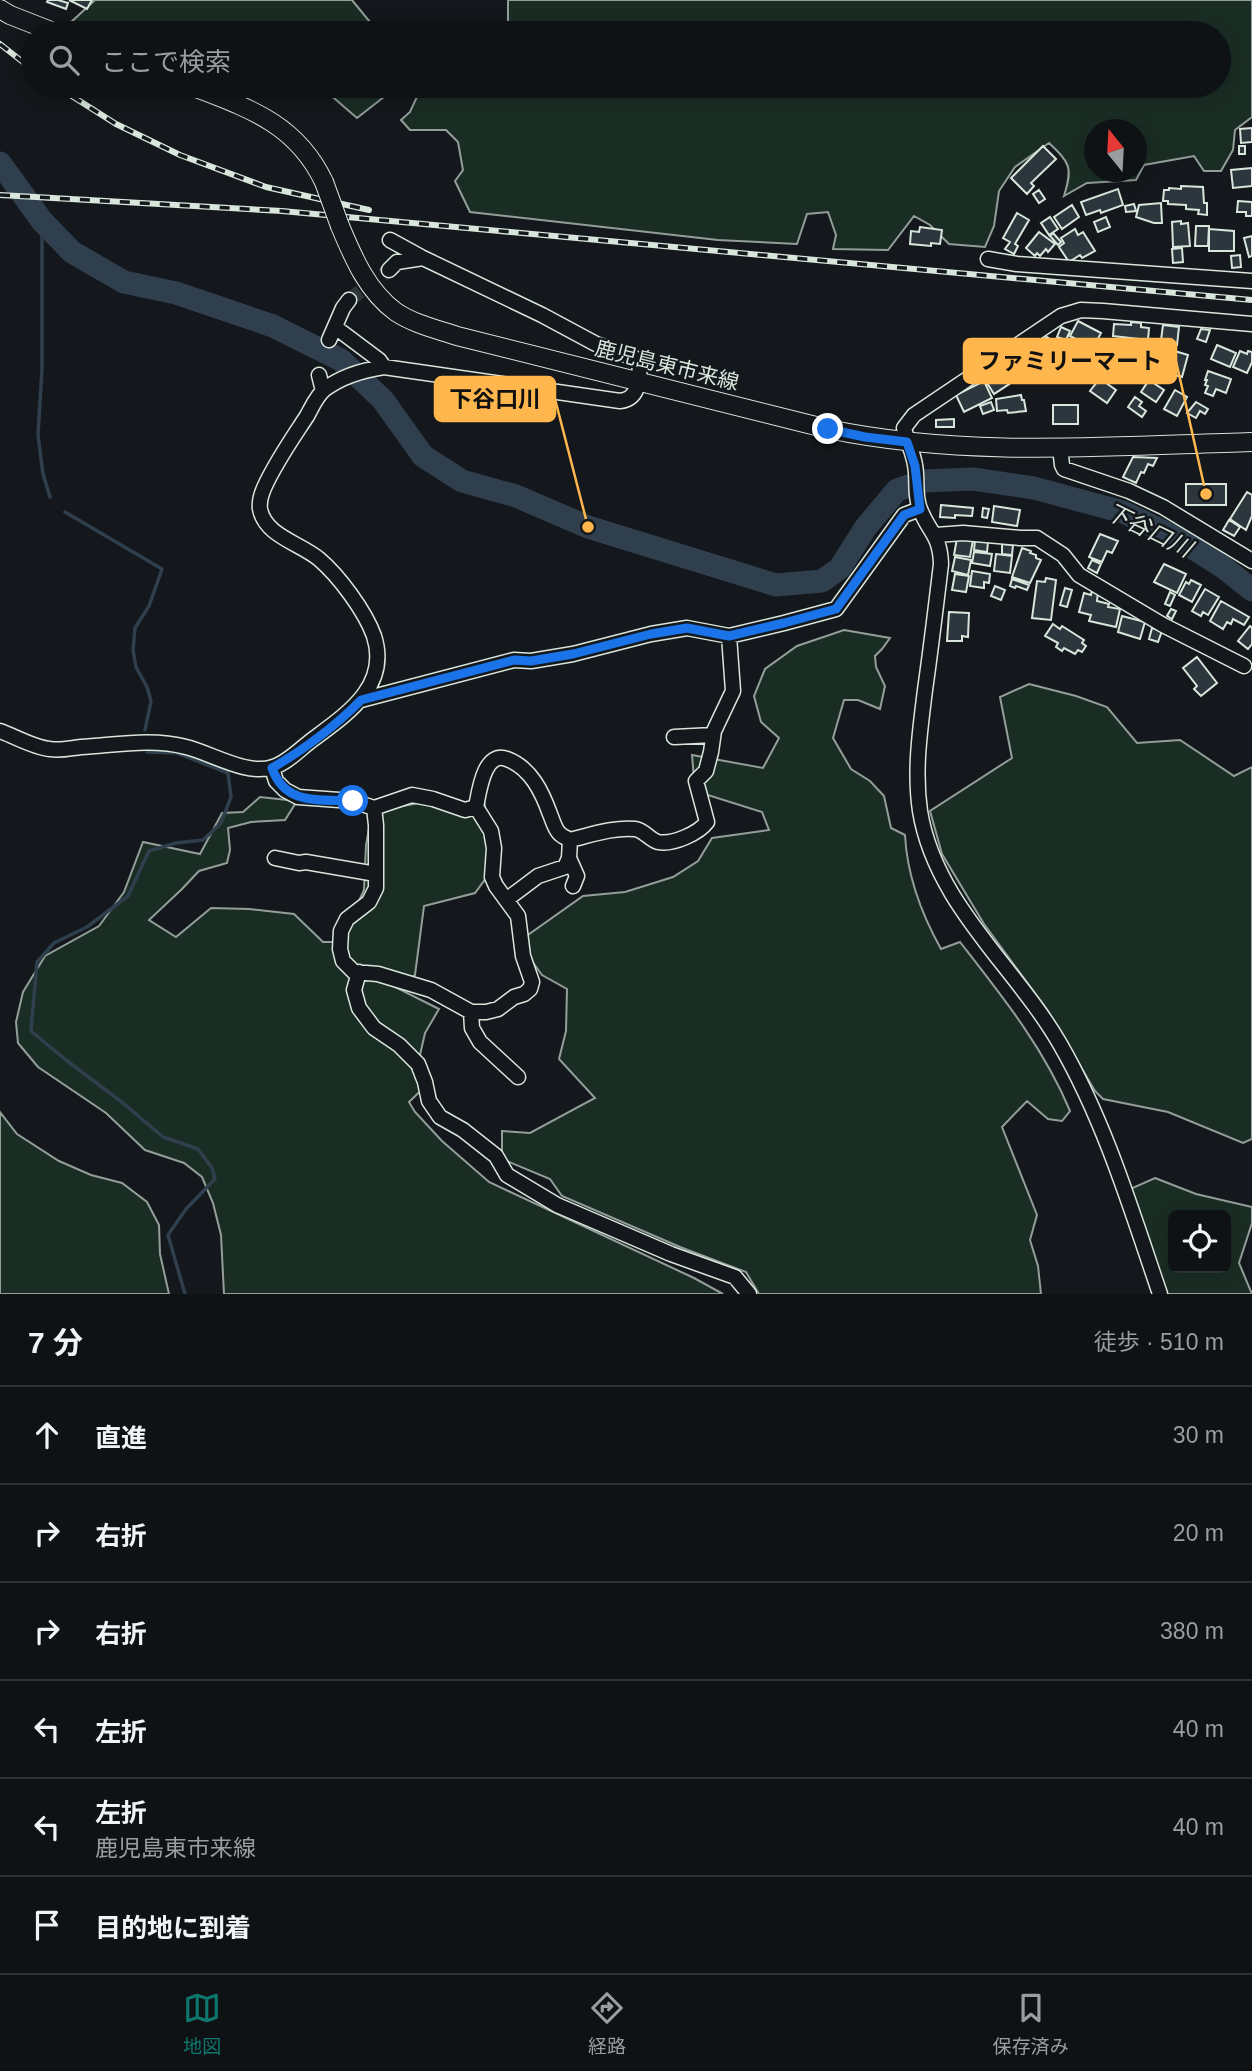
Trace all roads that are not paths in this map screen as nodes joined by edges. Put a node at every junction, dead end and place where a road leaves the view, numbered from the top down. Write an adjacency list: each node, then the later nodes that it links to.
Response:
1 (0, 9): 2 (main road)
2 (26, 21)
3 (221, 98): 13 (main road, 鹿児島東市来線, bridge)
4 (390, 240): 5 (street)
5 (423, 258): 7 (street); 13 (street)
6 (988, 259): 8 (street)
7 (389, 270)
8 (1252, 281)
9 (349, 300): 11 (street)
10 (1252, 324): 15 (street)
11 (376, 368): 13 (street); 14 (street)
12 (319, 375): 14 (street)
13 (639, 382): 15 (main road, 鹿児島東市来線)
14 (329, 387): 23 (street)
15 (907, 442): 17 (main road, 鹿児島東市来線); 18 (street)
16 (1252, 442): 17 (main road, 鹿児島東市来線)
17 (1060, 447): 20 (street)
18 (918, 503): 19 (street); 21 (street)
19 (936, 535): 22 (street); 40 (street)
20 (1252, 561)
21 (729, 636): 23 (street); 25 (street)
22 (1244, 666)
23 (361, 700): 27 (street)
24 (0, 731): 27 (street)
25 (713, 735): 26 (street); 30 (street)
26 (674, 737)
27 (272, 768): 29 (street)
28 (476, 807): 29 (street); 30 (street); 35 (street)
29 (373, 808): 33 (street)
30 (570, 840): 32 (street)
31 (275, 858): 33 (street)
32 (569, 858): 34 (street); 35 (street)
33 (376, 874): 36 (street)
34 (573, 886)
35 (506, 900): 37 (street)
36 (359, 972): 37 (street); 39 (street)
37 (471, 1012): 38 (street)
38 (518, 1077)
39 (749, 1294)
40 (1160, 1294)

